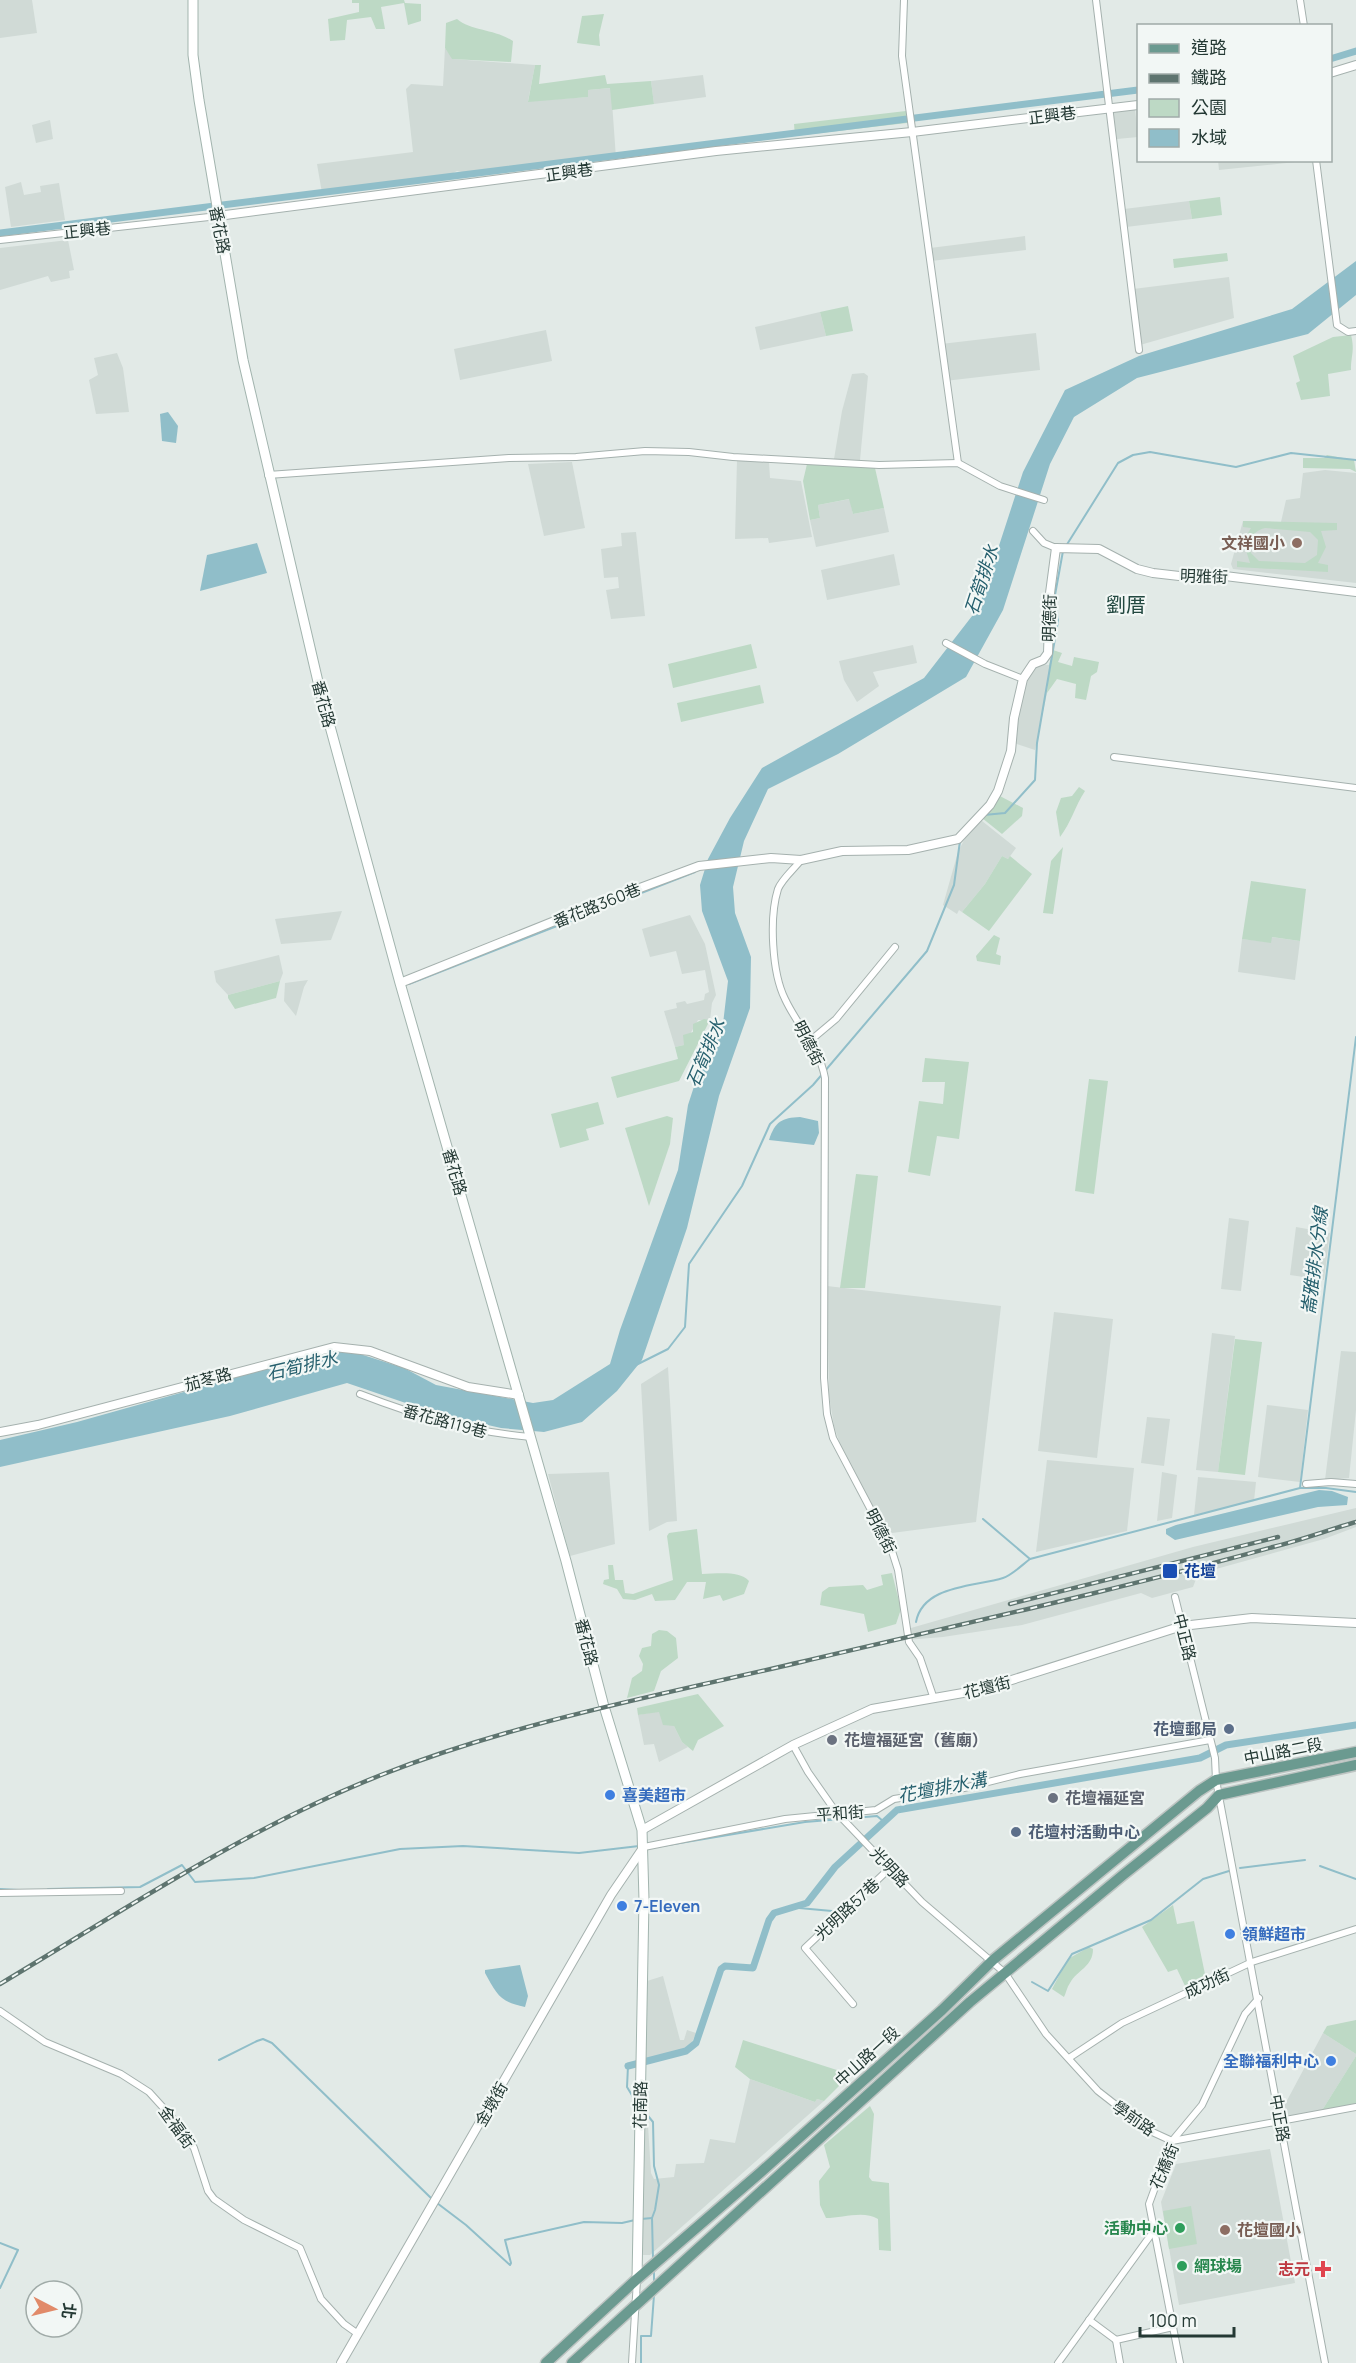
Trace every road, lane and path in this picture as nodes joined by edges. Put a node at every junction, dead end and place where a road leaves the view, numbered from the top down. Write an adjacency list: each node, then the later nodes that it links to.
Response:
1 (193, 0): 12 (main road, 番花路)
2 (904, 0): 10 (street)
3 (1096, 0): 9 (street)
4 (1300, 0): 5 (street)
5 (1304, 24)
6 (1356, 65): 7 (street)
7 (1332, 72)
8 (1137, 105): 9 (street, 正興巷)
9 (1109, 108): 10 (street, 正興巷); 15 (street)
10 (912, 132): 12 (street, 正興巷); 16 (street)
11 (1316, 162): 14 (street)
12 (218, 216): 13 (street, 正興巷); 17 (main road, 番花路)
13 (0, 240)
14 (1356, 331)
15 (1139, 350)
16 (958, 463): 17 (street); 18 (street)
17 (268, 476): 28 (main road, 番花路)
18 (1044, 500)
19 (1033, 531): 20 (street)
20 (1056, 548): 21 (street, 明雅街); 23 (street, 明德街)
21 (1356, 592)
22 (946, 643): 23 (street)
23 (1023, 679): 26 (street)
24 (1114, 757): 25 (street)
25 (1356, 788)
26 (801, 860): 28 (street, 番花路360巷); 29 (street, 明德街)
27 (895, 947): 29 (street)
28 (400, 983): 31 (main road, 番花路)
29 (811, 1040): 39 (street, 明德街)
30 (360, 1394): 33 (street, 番花路119巷)
31 (519, 1395): 32 (street, 茄苳路); 33 (main road, 番花路)
32 (0, 1432)
33 (531, 1437): 47 (main road, 番花路)
34 (1306, 1484): 35 (street)
35 (1356, 1484)
36 (1175, 1597): 38 (street, 中正路)
37 (1356, 1623): 38 (street, 花壇街)
38 (1182, 1626): 39 (street, 花壇街); 40 (street, 中正路)
39 (934, 1699): 41 (street, 花壇街)
40 (1210, 1740): 44 (street, 中正路); 46 (street, 平和街)
41 (793, 1745): 46 (street, 光明路); 47 (street, 花壇街)
42 (1356, 1752): 44 (main road, 中山路二段)
43 (1356, 1765): 45 (main road, 中山路二段)
44 (1216, 1780): 45 (street); 53 (main road, 中山路一段)
45 (1219, 1795): 54 (street, 中正路); 55 (main road, 中山路一段)
46 (836, 1812): 48 (street, 平和街); 49 (street, 光明路)
47 (642, 1830): 48 (main road, 番花路)
48 (644, 1847): 64 (main road, 花南路); 68 (street, 金墩街)
49 (890, 1868): 53 (street, 光明路); 57 (street, 光明路57巷)
50 (121, 1892): 51 (street)
51 (0, 1893)
52 (1356, 1929): 54 (street, 成功街)
53 (993, 1960): 55 (street, 光明路); 64 (main road, 中山路一段)
54 (1252, 1962): 56 (street, 中正路); 59 (street, 成功街)
55 (1005, 1973): 59 (street, 學前路); 65 (main road, 中山路一段)
56 (1258, 1998): 61 (street, 中正路); 62 (street, 花橋街)
57 (854, 2004)
58 (0, 2012): 68 (street, 金福街)
59 (1069, 2058): 62 (street, 學前路)
60 (1356, 2107): 61 (street, 學前路)
61 (1280, 2123): 62 (street, 學前路); 77 (street, 中正路)
62 (1172, 2141): 63 (street, 花橋街)
63 (1153, 2232): 66 (street); 67 (street, 花橋街)
64 (637, 2279): 65 (street, 花南路); 71 (main road, 中山路一段)
65 (633, 2307): 72 (main road, 中山路一段); 73 (street, 花南路)
66 (1089, 2320): 69 (street); 74 (street)
67 (1173, 2327): 69 (street); 76 (street, 花橋街)
68 (358, 2334): 70 (street, 金墩街)
69 (1116, 2340): 75 (street)
70 (341, 2363)
71 (546, 2363)
72 (572, 2363)
73 (632, 2363)
74 (1058, 2363)
75 (1120, 2363)
76 (1180, 2363)
77 (1325, 2363)

